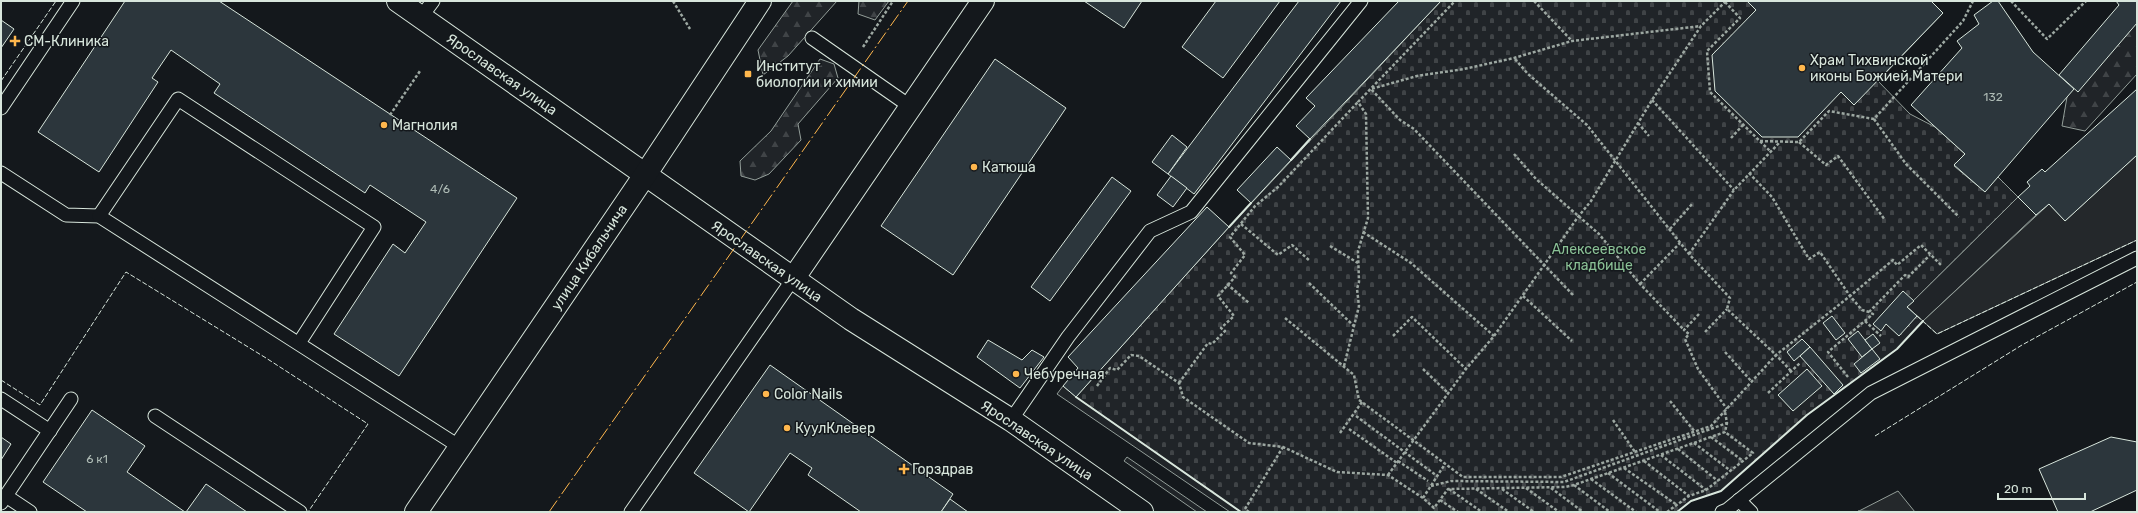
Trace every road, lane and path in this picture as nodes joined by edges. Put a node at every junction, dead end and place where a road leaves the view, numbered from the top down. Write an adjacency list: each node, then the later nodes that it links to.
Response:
1 (73, 1): 26 (lane)
2 (398, 1): 14 (street, Ярославская улица)
3 (673, 1): 16 (path)
4 (760, 1): 41 (street, улица Кибальчича)
5 (893, 1): 20 (path)
6 (983, 1): 25 (street)
7 (1361, 1): 101 (lane)
8 (1455, 1): 22 (path)
9 (1534, 1): 18 (path)
10 (1726, 1): 15 (path); 30 (path)
11 (1973, 1): 28 (path)
12 (2011, 1): 13 (path)
13 (2086, 1)
14 (427, 9): 41 (street, Ярославская улица)
15 (1701, 26): 18 (path); 23 (path)
16 (690, 29)
17 (812, 38): 20 (lane)
18 (1572, 41): 19 (path)
19 (1514, 58): 22 (path); 38 (path)
20 (851, 65): 25 (lane)
21 (420, 71): 27 (path)
22 (1371, 89): 24 (path); 58 (path)
23 (1652, 100): 29 (path); 42 (path)
24 (1358, 102): 48 (path); 50 (path)
25 (911, 107): 60 (street)
26 (1, 108)
27 (390, 115)
28 (1874, 119): 35 (path); 46 (path)
29 (1638, 123): 31 (path); 38 (path)
30 (1744, 125): 32 (path); 34 (path)
31 (1649, 136)
32 (1731, 138)
33 (1781, 141): 34 (path); 35 (path); 36 (path)
34 (1760, 142): 36 (path)
35 (1799, 142): 47 (path)
36 (1771, 152): 40 (path)
37 (1514, 154): 45 (path)
38 (1616, 160): 45 (path); 49 (path)
39 (1, 173): 44 (lane)
40 (1749, 174): 42 (path); 66 (path)
41 (645, 175): 60 (street, Ярославская улица); 112 (street, улица Кибальчича)
42 (1734, 190): 53 (path)
43 (1693, 203): 49 (path)
44 (99, 216): 80 (lane); 80 (lane)
45 (1578, 216): 58 (path); 63 (path)
46 (1959, 217)
47 (1885, 220)
48 (1241, 224): 56 (path); 62 (path)
49 (1670, 229): 51 (path)
50 (1363, 232): 57 (path); 77 (path)
51 (1680, 242): 53 (path); 63 (path)
52 (1330, 246): 57 (path)
53 (1689, 254): 68 (path)
54 (1930, 255): 59 (path); 66 (path); 69 (path)
55 (2137, 258): 142 (lane)
56 (1310, 261)
57 (1358, 263): 73 (path)
58 (1544, 265): 64 (path); 65 (path)
59 (1941, 265)
60 (793, 279): 101 (street, Ярославская улица); 148 (lane)
61 (1309, 283): 73 (path)
62 (1227, 284): 67 (path); 90 (path)
63 (1640, 284): 74 (path)
64 (1573, 295)
65 (1522, 296): 77 (path); 79 (path)
66 (1850, 296): 69 (path); 82 (path)
67 (1250, 303)
68 (1727, 309): 75 (path); 82 (path)
69 (1869, 312): 72 (path)
70 (1699, 314): 74 (path)
71 (1285, 318): 84 (path)
72 (1865, 321): 78 (path); 88 (path)
73 (1354, 326): 84 (path)
74 (1684, 330): 98 (path)
75 (1705, 332)
76 (1393, 336): 85 (path)
77 (1494, 336): 85 (path)
78 (1881, 336)
79 (1572, 341)
80 (299, 343): 112 (lane)
81 (1725, 352): 89 (path)
82 (1776, 355): 87 (path); 89 (path)
83 (1800, 363): 87 (path)
84 (1344, 366): 96 (path)
85 (1466, 368): 92 (path)
86 (1423, 369): 92 (path)
87 (1791, 371): 93 (path)
88 (1848, 377)
89 (1752, 382): 98 (path)
90 (1179, 383): 91 (path); 113 (path)
91 (1097, 386)
92 (1448, 393): 110 (path)
93 (1768, 394)
94 (1, 399): 105 (lane)
95 (71, 399): 105 (lane)
96 (1362, 402): 108 (path); 110 (path)
97 (1670, 402): 106 (path)
98 (1726, 411): 103 (path); 106 (path)
99 (155, 416): 146 (lane)
100 (1356, 416): 116 (path)
101 (1010, 420): 149 (street, Ярославская улица)
102 (1613, 420): 115 (path)
103 (1727, 423): 107 (path); 131 (path)
104 (1349, 429): 120 (path)
105 (50, 431): 140 (lane)
106 (1695, 432): 115 (path)
107 (1725, 432): 109 (path); 119 (path)
108 (1340, 433)
109 (1711, 437): 111 (path); 119 (path)
110 (1414, 441): 116 (path); 121 (path)
111 (1694, 443): 114 (path); 123 (path)
112 (460, 447): 147 (street, улица Кибальчича)
113 (1283, 447): 125 (path); 150 (path)
114 (1677, 449): 117 (path); 129 (path)
115 (1635, 452): 121 (path)
116 (1405, 453): 120 (path); 126 (path)
117 (1661, 454): 118 (path); 137 (path)
118 (1644, 460): 122 (path); 138 (path)
119 (1743, 461): 123 (path)
120 (1398, 462): 125 (path); 128 (path)
121 (1445, 464): 126 (path)
122 (1623, 467): 124 (path); 143 (path)
123 (1731, 471): 129 (path)
124 (1607, 473): 127 (path); 160 (path)
125 (1388, 475): 139 (path)
126 (1437, 476): 131 (path)
127 (1591, 479): 130 (path); 159 (path)
128 (1428, 481)
129 (1718, 481): 137 (path)
130 (1574, 485): 135 (path); 158 (path)
131 (1431, 486): 139 (path)
132 (1476, 488): 133 (path); 136 (path); 154 (path)
133 (1502, 488): 134 (path); 155 (path)
134 (1526, 488): 135 (path); 156 (path)
135 (1550, 488): 157 (path)
136 (1448, 489): 141 (path); 153 (path)
137 (1706, 490): 138 (path)
138 (1689, 496): 143 (path)
139 (1423, 498): 144 (path)
140 (3, 500): 145 (lane)
141 (1440, 500): 144 (path); 152 (path)
142 (1739, 500): 162 (lane); 163 (lane)
143 (1677, 505): 161 (path)
144 (1434, 508): 151 (path)
145 (30, 512)
146 (300, 512)
147 (416, 512)
148 (631, 512)
149 (1142, 512)
150 (1249, 512)
151 (1434, 512)
152 (1458, 512)
153 (1482, 512)
154 (1509, 512)
155 (1534, 512)
156 (1558, 512)
157 (1583, 512)
158 (1610, 512)
159 (1636, 512)
160 (1660, 512)
161 (1667, 512)
162 (1722, 512)
163 (1751, 512)

